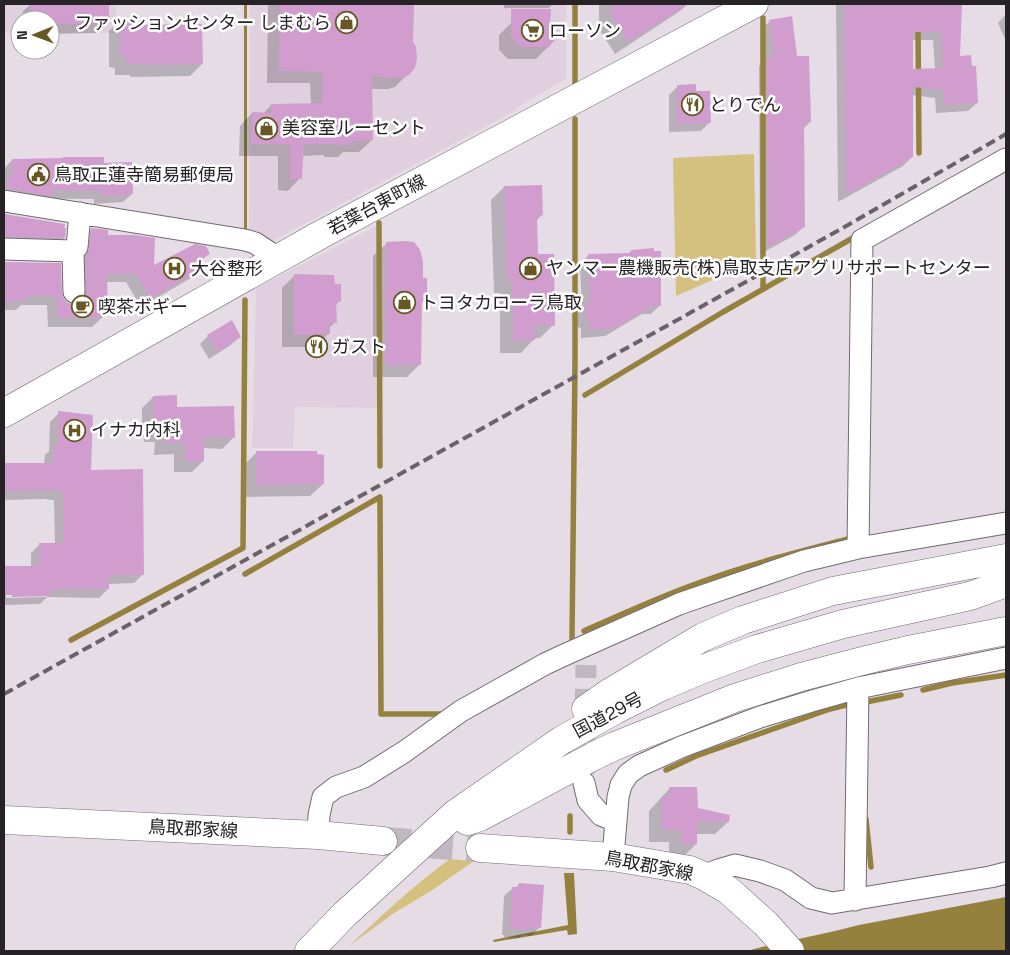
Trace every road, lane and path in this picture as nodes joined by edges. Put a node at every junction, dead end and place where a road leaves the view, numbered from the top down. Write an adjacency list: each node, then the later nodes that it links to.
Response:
1 (754, 4): 7 (main road, 若葉台東町線)
2 (1006, 159): 11 (street)
3 (4, 201): 4 (street)
4 (80, 213): 6 (street); 7 (street)
5 (4, 249): 6 (street)
6 (73, 251): 8 (street)
7 (278, 258): 9 (main road, 若葉台東町線)
8 (74, 292)
9 (4, 413)
10 (1006, 523): 11 (street)
11 (858, 548): 23 (street)
12 (1006, 558): 21 (main road)
13 (1006, 583): 15 (main road, 国道29号)
14 (1006, 595): 15 (main road, 国道29号)
15 (970, 596): 21 (main road, 国道29号)
16 (1006, 631): 21 (main road)
17 (1006, 658): 18 (street)
18 (858, 688): 22 (street); 29 (street)
19 (584, 783): 22 (street)
20 (4, 820): 23 (main road, 鳥取郡家線)
21 (447, 821): 30 (main road, 国道29号)
22 (616, 821): 26 (street)
23 (318, 835): 24 (main road, 鳥取郡家線)
24 (383, 841)
25 (480, 848): 26 (main road, 鳥取郡家線)
26 (613, 857): 28 (main road, 鳥取郡家線)
27 (1006, 873): 29 (street)
28 (704, 876): 29 (street); 31 (main road, 鳥取郡家線)
29 (855, 900)
30 (309, 951)
31 (790, 951)

